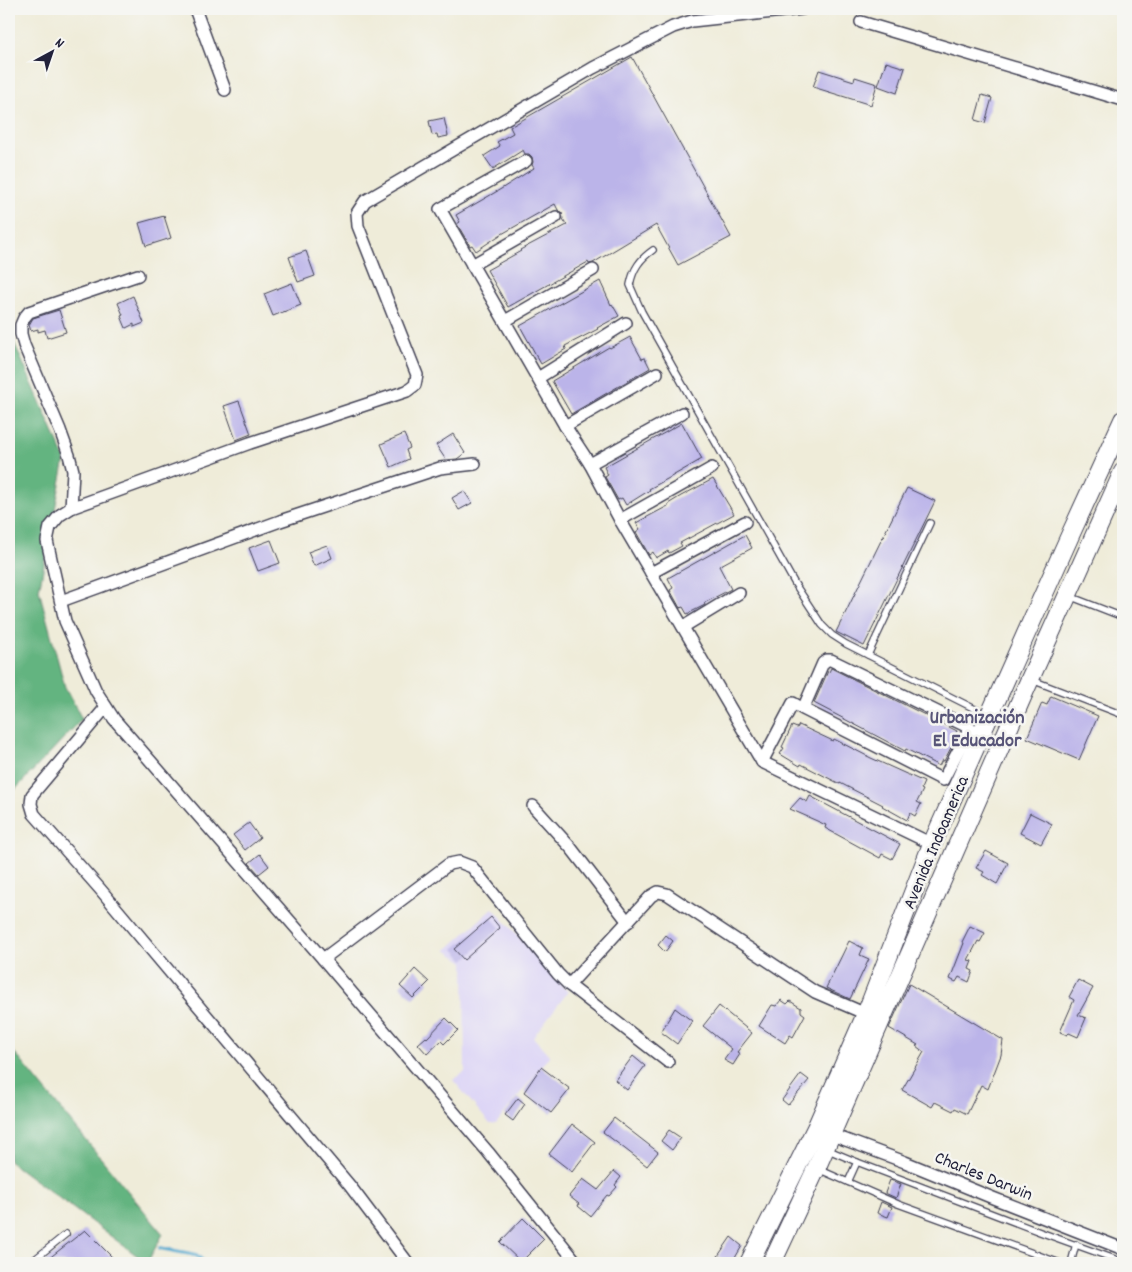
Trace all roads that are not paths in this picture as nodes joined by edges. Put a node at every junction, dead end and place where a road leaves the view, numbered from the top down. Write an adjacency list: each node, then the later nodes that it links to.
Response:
1 (194, 9): 4 (street)
2 (802, 9): 23 (street)
3 (862, 22): 5 (street)
4 (225, 90)
5 (1123, 100)
6 (526, 161): 9 (street)
7 (556, 217): 9 (street)
8 (653, 250): 33 (lane)
9 (472, 265): 12 (street)
10 (593, 270): 12 (street)
11 (138, 275): 23 (street)
12 (504, 321): 15 (street)
13 (626, 323): 15 (street)
14 (657, 373): 18 (street)
15 (538, 378): 18 (street)
16 (682, 414): 20 (street)
17 (1123, 420): 38 (main road, Avenida Indoamerica)
18 (565, 426): 20 (street)
19 (475, 464): 30 (street)
20 (590, 464): 24 (street)
21 (712, 468): 24 (street)
22 (1123, 472): 29 (main road, Avenida Indoamerica)
23 (71, 508): 30 (street)
24 (620, 520): 27 (street)
25 (745, 522): 27 (street)
26 (930, 523): 33 (lane)
27 (651, 572): 32 (street)
28 (739, 593): 32 (street)
29 (1067, 596): 31 (lane); 34 (main road, Avenida Indoamerica)
30 (60, 601): 35 (street)
31 (1123, 617)
32 (683, 627): 39 (street)
33 (868, 655): 38 (lane)
34 (1030, 679): 37 (lane); 47 (main road, Avenida Indoamerica)
35 (106, 707): 43 (street); 56 (street)
36 (803, 708): 36 (street); 39 (street)
37 (1123, 715)
38 (989, 716): 41 (main road, Avenida Indoamerica)
39 (762, 762): 41 (street)
40 (533, 806): 42 (street)
41 (932, 844): 45 (main road, Avenida Indoamerica)
42 (628, 922): 44 (street); 45 (street)
43 (323, 959): 44 (street); 57 (street)
44 (569, 985): 46 (street)
45 (866, 1014): 47 (main road, Avenida Indoamerica)
46 (668, 1062)
47 (820, 1138): 48 (lane); 49 (main road, Avenida Indoamerica); 53 (street, Charles Darwin); 58 (main road, Avenida Indoamerica)
48 (857, 1162): 50 (lane); 52 (lane)
49 (816, 1169): 50 (lane); 59 (main road, Avenida Indoamerica)
50 (848, 1182): 60 (lane)
51 (66, 1234): 55 (lane)
52 (1076, 1244): 54 (lane); 61 (lane)
53 (1123, 1249)
54 (1123, 1262)
55 (30, 1263)
56 (408, 1263)
57 (578, 1263)
58 (749, 1263)
59 (772, 1263)
60 (1060, 1263)
61 (1071, 1263)

